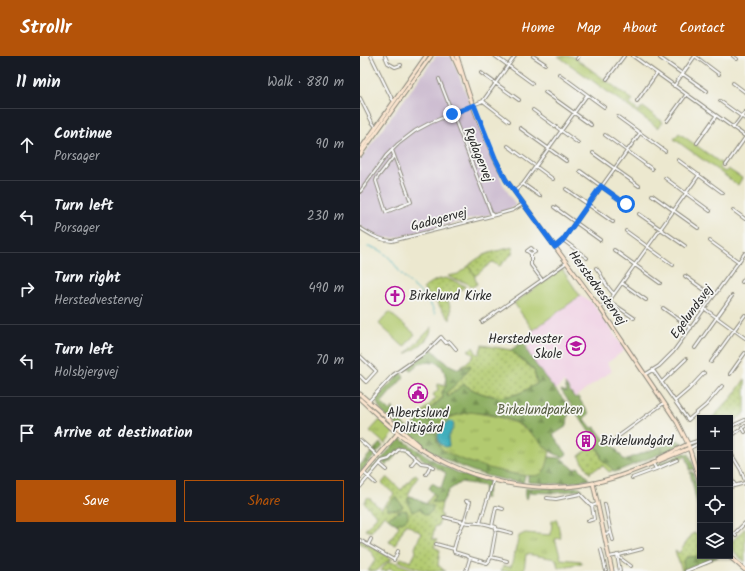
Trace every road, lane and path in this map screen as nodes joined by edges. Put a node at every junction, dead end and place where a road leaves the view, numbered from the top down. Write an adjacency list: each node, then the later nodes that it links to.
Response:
1 (371, 56): 40 (street)
2 (386, 56): 19 (street)
3 (426, 56): 40 (street)
4 (431, 56): 73 (street)
5 (453, 56): 31 (street, Herstedvestervej)
6 (457, 56): 31 (street, Herstedvestervej)
7 (495, 56): 20 (street)
8 (515, 56): 20 (street)
9 (533, 56): 18 (street)
10 (579, 56): 17 (street)
11 (624, 56): 27 (street)
12 (633, 56): 23 (street)
13 (695, 56): 24 (street); 25 (street)
14 (733, 56): 16 (street)
15 (660, 58): 24 (street)
16 (736, 58)
17 (577, 59)
18 (545, 64)
19 (401, 65)
20 (508, 66): 28 (street); 29 (street)
21 (481, 73): 28 (street)
22 (559, 74): 36 (street)
23 (657, 74): 32 (street); 42 (street)
24 (682, 74): 32 (street); 33 (street)
25 (720, 74)
26 (439, 79): 49 (street, Rydagervej)
27 (607, 79)
28 (495, 83): 39 (street); 41 (street)
29 (532, 83)
30 (733, 83): 35 (street)
31 (466, 85): 44 (street, Herstedvestervej)
32 (674, 86): 37 (street)
33 (707, 91)
34 (546, 92): 47 (street)
35 (745, 92)
36 (587, 94): 45 (street); 47 (street)
37 (686, 95): 50 (street); 55 (street)
38 (360, 98): 57 (street)
39 (519, 100)
40 (395, 101): 57 (street)
41 (483, 101): 44 (street); 54 (street)
42 (637, 101)
43 (720, 101): 52 (street)
44 (474, 105): 49 (street); 90 (street, Herstedvestervej)
45 (604, 107)
46 (533, 110): 60 (street)
47 (574, 112): 56 (street); 60 (street)
48 (745, 112): 52 (street)
49 (452, 114): 69 (street); 103 (street, Rydagervej)
50 (716, 116): 59 (street); 65 (street)
51 (618, 117): 61 (street)
52 (742, 117): 53 (street); 59 (street)
53 (745, 119)
54 (509, 121)
55 (667, 121)
56 (592, 125)
57 (376, 127): 68 (street)
58 (520, 128): 67 (street)
59 (733, 128): 63 (street)
60 (561, 130): 64 (street); 67 (street)
61 (640, 132): 70 (street); 71 (street)
62 (606, 135): 70 (street)
63 (745, 137): 77 (street)
64 (578, 142)
65 (697, 143)
66 (508, 146): 78 (street)
67 (549, 148): 76 (street); 78 (street)
68 (360, 150)
69 (392, 150): 74 (street); 89 (street)
70 (627, 151): 79 (street); 80 (street)
71 (665, 151)
72 (592, 153): 79 (street)
73 (360, 155)
74 (394, 156): 74 (street)
75 (678, 160): 82 (street)
76 (566, 161)
77 (726, 165)
78 (536, 167): 84 (street); 85 (street)
79 (614, 168): 86 (street); 87 (street)
80 (652, 169)
81 (580, 171): 86 (street)
82 (700, 175): 91 (street); 92 (street)
83 (665, 178): 91 (street)
84 (553, 179)
85 (523, 184): 90 (street); 94 (street)
86 (601, 186): 96 (street); 97 (street)
87 (639, 186)
88 (566, 189): 96 (street)
89 (360, 192)
90 (514, 192): 95 (street, Herstedvestervej)
91 (687, 193): 100 (street); 101 (street)
92 (724, 193)
93 (652, 195): 100 (street)
94 (540, 196)
95 (524, 204): 103 (street, Gadagervej); 115 (street, Herstedvestervej)
96 (588, 204): 105 (street); 106 (street)
97 (626, 204)
98 (554, 207): 105 (street)
99 (733, 210): 104 (street)
100 (674, 211): 108 (street); 109 (street)
101 (710, 211)
102 (639, 214): 109 (street)
103 (492, 215): 107 (street, Gadagervej)
104 (745, 218)
105 (575, 222): 111 (street); 112 (street)
106 (613, 222)
107 (360, 228)
108 (698, 228)
109 (661, 229): 114 (street); 116 (street)
110 (626, 232): 116 (street)
111 (563, 240): 115 (street); 120 (street)
112 (600, 240)
113 (710, 241): 121 (street)
114 (685, 246)
115 (555, 247): 122 (street, Herstedvestervej)
116 (648, 247): 123 (street); 124 (street)
117 (614, 250): 123 (street)
118 (745, 253): 121 (street, Egelundsvej)
119 (531, 254): 128 (street)
120 (587, 258)
121 (739, 262): 134 (street, Egelundsvej)
122 (567, 263): 128 (street); 137 (street, Herstedvestervej)
123 (635, 265): 130 (street); 131 (street)
124 (673, 265)
125 (596, 268): 132 (street)
126 (685, 276): 134 (street)
127 (745, 278): 129 (street)
128 (542, 280): 143 (street)
129 (742, 282)
130 (622, 283): 132 (street); 135 (street)
131 (660, 283)
132 (614, 294): 136 (street)
133 (732, 296): 142 (street)
134 (714, 297): 139 (street, Egelundsvej)
135 (646, 300)
136 (609, 301): 137 (street); 141 (street)
137 (600, 308): 155 (street, Herstedvestervej)
138 (662, 308): 144 (street)
139 (705, 309): 142 (street); 144 (street, Egelundsvej)
140 (745, 315): 145 (street)
141 (634, 318)
142 (716, 318): 145 (street); 147 (street)
143 (482, 322)
144 (691, 328): 153 (street, Egelundsvej)
145 (734, 330): 146 (street); 152 (street)
146 (745, 338)
147 (695, 348)
148 (456, 349): 163 (street)
149 (745, 353): 156 (street)
150 (360, 356): 157 (street)
151 (686, 359): 158 (street)
152 (711, 362)
153 (653, 370): 155 (street, Egelundsvej); 158 (street)
154 (704, 373): 162 (street)
155 (646, 374): 164 (street, Herstedvestervej)
156 (730, 374)
157 (360, 376)
158 (662, 382): 162 (street)
159 (722, 386): 162 (street)
160 (360, 394): 163 (street)
161 (360, 400): 163 (street)
162 (675, 401)
163 (367, 403): 168 (street)
164 (665, 403): 171 (street); 175 (street, Herstedvestervej)
165 (745, 420): 166 (street)
166 (733, 426)
167 (744, 427): 169 (street); 170 (street)
168 (400, 432): 176 (street); 194 (street)
169 (745, 432)
170 (733, 435)
171 (616, 438)
172 (360, 440): 176 (street)
173 (697, 442): 175 (street)
174 (697, 444): 175 (street)
175 (689, 446): 180 (street); 188 (street, Herstedvestervej)
176 (377, 454): 187 (street)
177 (733, 457): 192 (street)
178 (416, 459): 181 (street); 182 (street); 183 (street)
179 (677, 460): 185 (street)
180 (653, 462): 185 (street); 198 (street)
181 (380, 464): 186 (street); 191 (street)
182 (411, 465)
183 (431, 465): 184 (street); 189 (street)
184 (434, 467)
185 (656, 469): 193 (street)
186 (387, 470)
187 (364, 472): 190 (street); 191 (street)
188 (697, 472)
189 (426, 474)
190 (360, 477)
191 (369, 477): 195 (street); 200 (street)
192 (744, 477): 197 (street)
193 (632, 478)
194 (493, 480): 198 (street); 210 (street)
195 (375, 482)
196 (733, 482): 199 (street)
197 (745, 482): 199 (street)
198 (593, 483): 203 (street)
199 (735, 485)
200 (360, 487)
201 (547, 498): 205 (street)
202 (466, 501): 209 (street)
203 (598, 504): 205 (street); 216 (street)
204 (605, 504): 214 (street)
205 (591, 505): 208 (street)
206 (503, 509): 212 (street)
207 (444, 517): 209 (street)
208 (588, 520)
209 (464, 522): 210 (street); 223 (street)
210 (480, 523): 212 (street)
211 (745, 523): 217 (street)
212 (492, 526): 213 (street)
213 (496, 529): 215 (street); 228 (street)
214 (611, 532): 216 (street); 220 (street)
215 (512, 533)
216 (604, 534): 229 (street)
217 (736, 536)
218 (372, 539): 222 (street)
219 (360, 540): 222 (street)
220 (613, 540)
221 (436, 544): 223 (street)
222 (368, 545): 226 (street)
223 (454, 549): 230 (street)
224 (642, 549): 227 (street)
225 (601, 550): 237 (street)
226 (398, 551)
227 (618, 555): 229 (street); 234 (street); 239 (street)
228 (491, 557): 230 (street); 232 (street)
229 (609, 557): 238 (street)
230 (470, 558): 236 (street)
231 (733, 559): 235 (street)
232 (507, 561)
233 (711, 562): 240 (street)
234 (631, 566)
235 (745, 570)
236 (466, 571)
237 (606, 571)
238 (612, 571)
239 (620, 571)
240 (686, 571)

